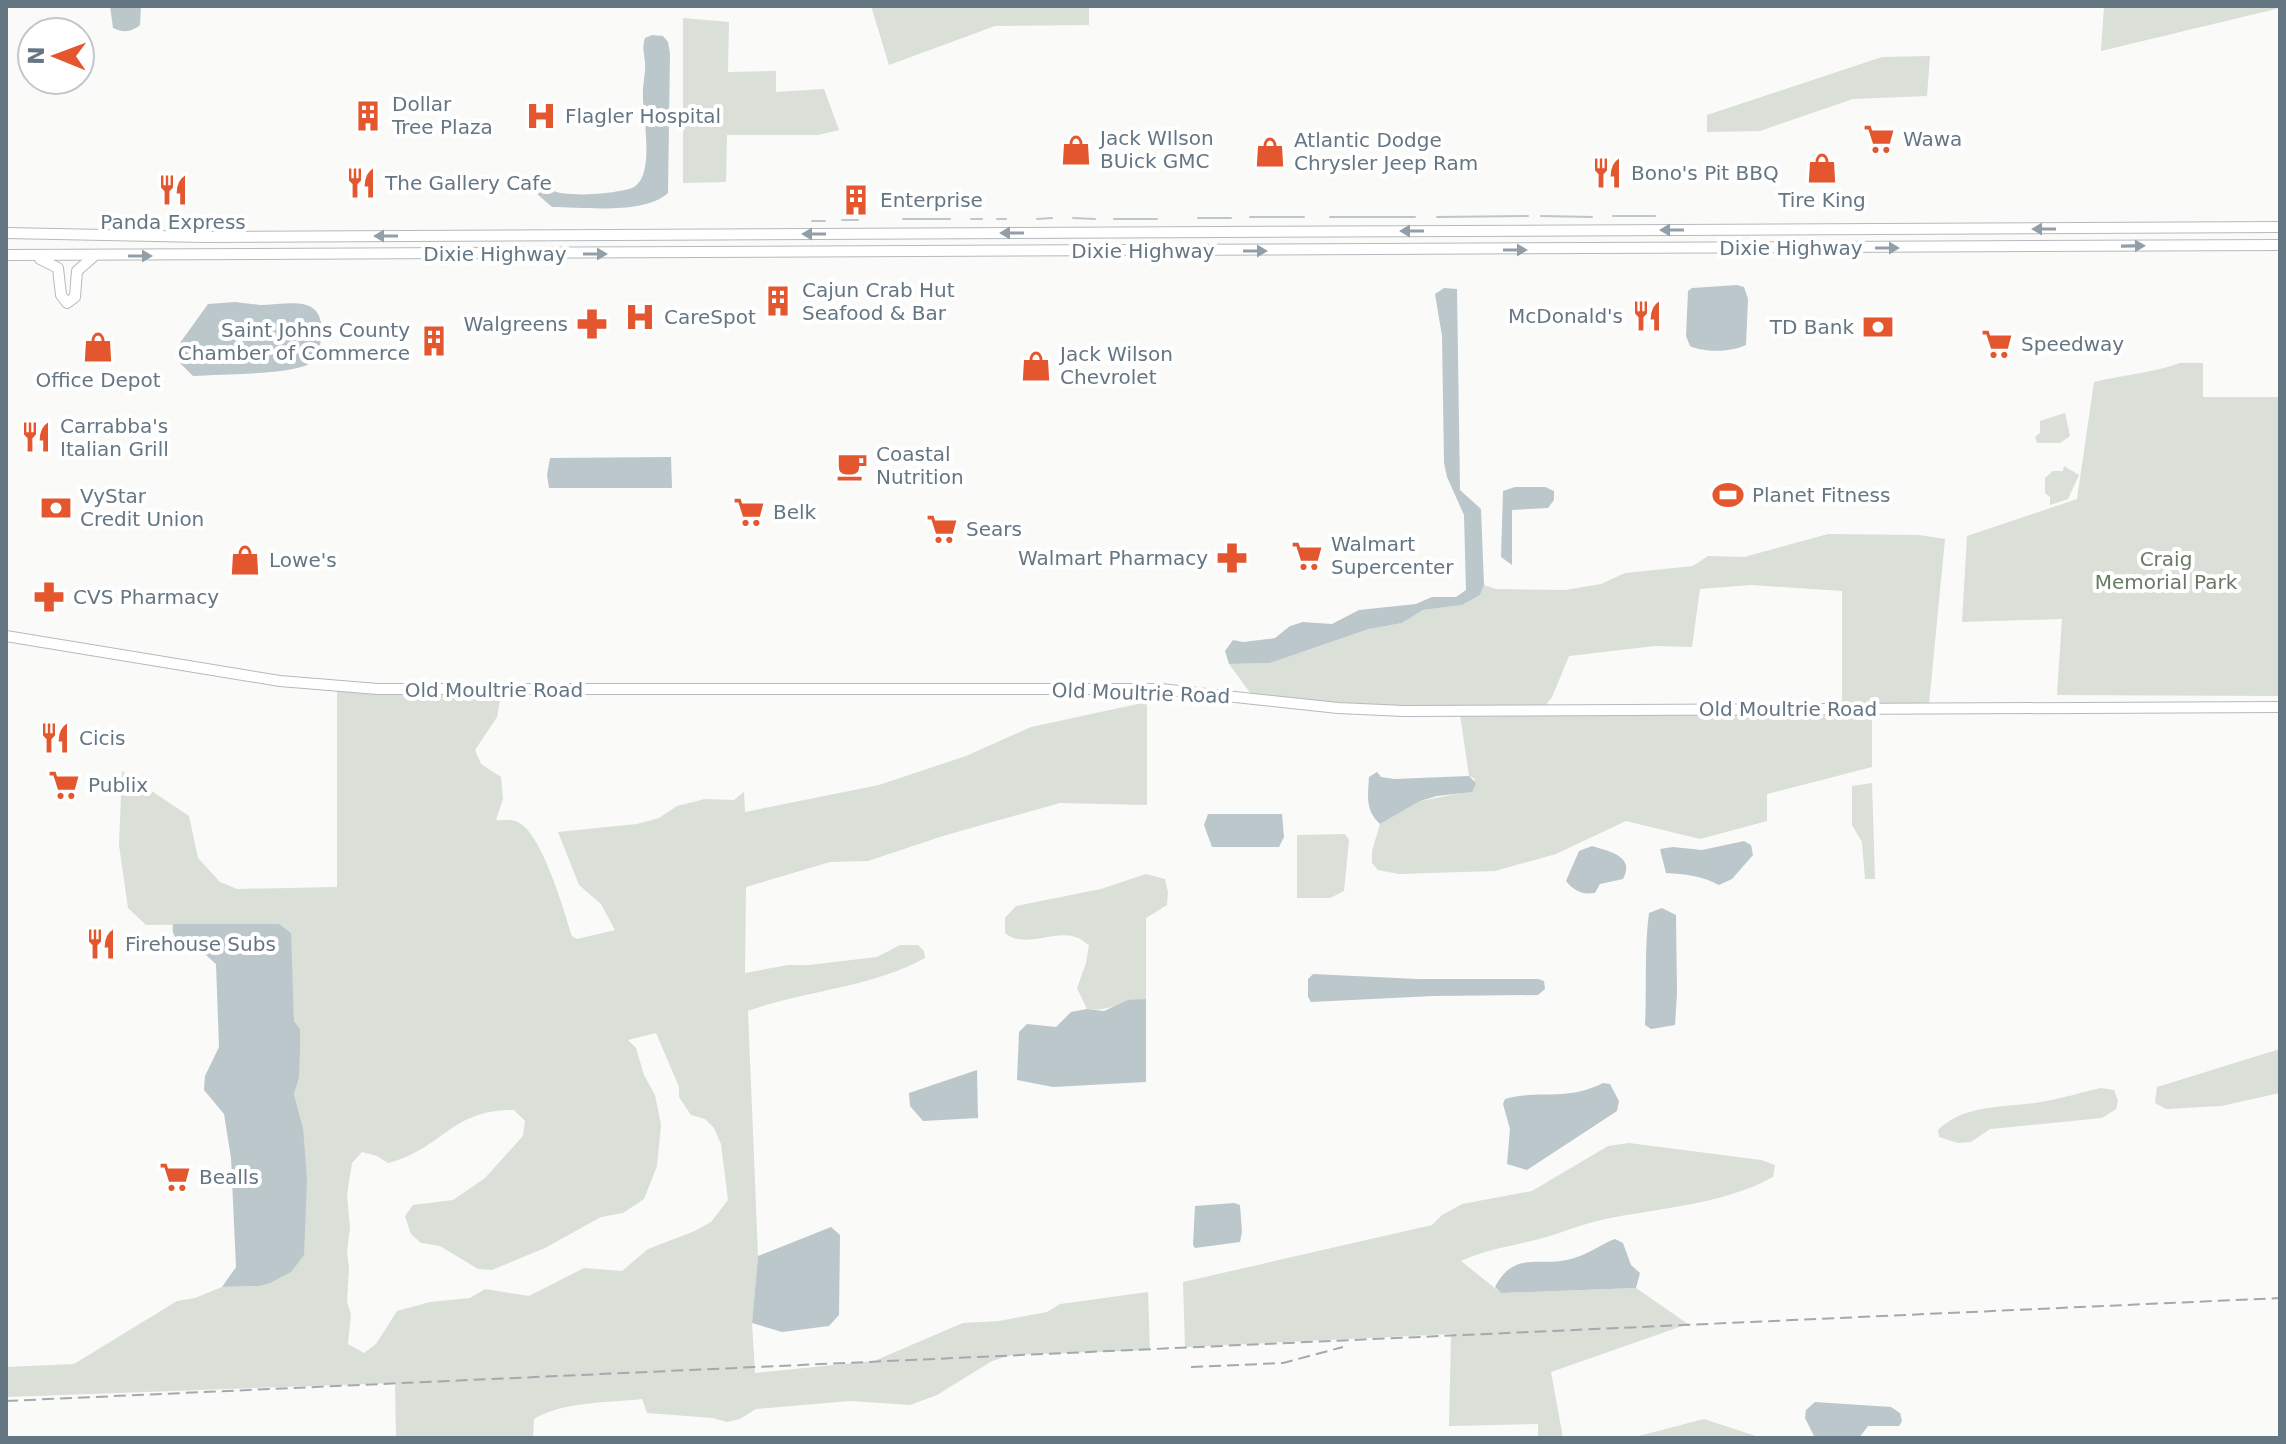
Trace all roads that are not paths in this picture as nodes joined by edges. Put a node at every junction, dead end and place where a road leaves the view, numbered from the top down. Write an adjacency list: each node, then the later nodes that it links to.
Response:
1 (2278, 227): 3 (main road, Dixie Highway, one-way to 3); 4 (main road)
2 (6, 233): 3 (main road, Dixie Highway, one-way to 2)
3 (1064, 233): 5 (main road)
4 (2278, 245): 5 (main road, Dixie Highway, one-way to 4)
5 (1065, 252): 7 (main road, Dixie Highway, one-way to 5)
6 (6, 255): 8 (main road, Dixie Highway)
7 (94, 255): 8 (main road, Dixie Highway); 8 (main road)
8 (34, 257)
9 (6, 636): 10 (main road, Old Moultrie Road)
10 (2280, 707)

